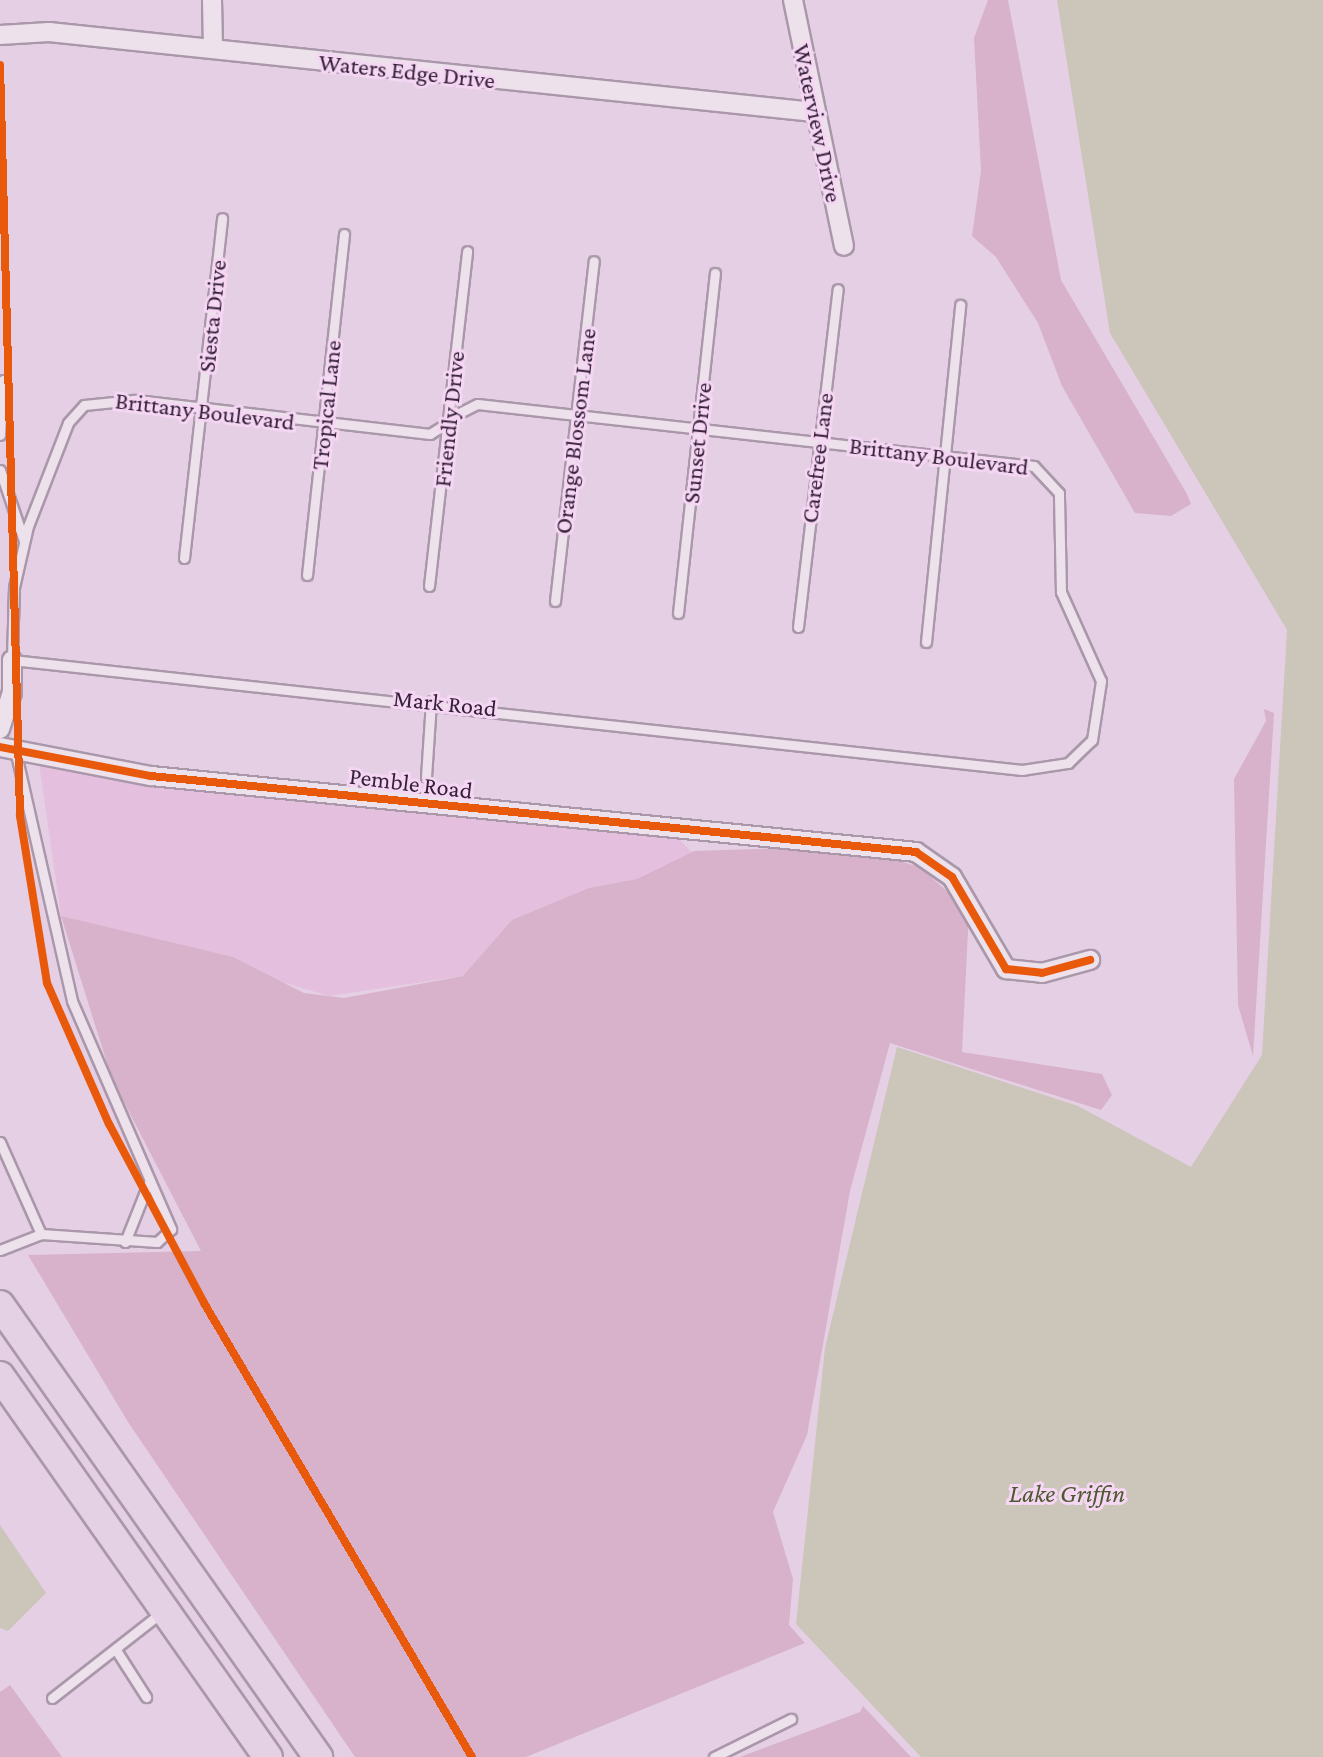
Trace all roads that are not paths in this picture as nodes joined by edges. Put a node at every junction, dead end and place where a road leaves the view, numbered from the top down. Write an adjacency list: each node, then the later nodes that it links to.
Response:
1 (212, 0): 4 (street)
2 (793, 0): 5 (street, Waterview Drive)
3 (0, 35): 4 (street, Waters Edge Drive)
4 (213, 49): 5 (street, Waters Edge Drive)
5 (814, 112): 8 (street, Waterview Drive)
6 (222, 218): 15 (lane, Siesta Drive)
7 (344, 234): 18 (lane, Tropical Lane)
8 (844, 246)
9 (467, 251): 17 (lane, Friendly Drive)
10 (594, 261): 16 (lane, Orange Blossom Lane)
11 (715, 273): 19 (lane, Sunset Drive)
12 (838, 289): 21 (lane, Carefree Lane)
13 (960, 305): 22 (lane)
14 (3, 380): 20 (lane)
15 (202, 408): 18 (lane, Brittany Boulevard); 24 (lane, Brittany Boulevard); 25 (lane, Siesta Drive)
16 (577, 414): 17 (lane, Brittany Boulevard); 19 (lane, Brittany Boulevard); 28 (lane, Orange Blossom Lane)
17 (449, 420): 18 (lane, Brittany Boulevard); 27 (lane, Friendly Drive)
18 (325, 425): 26 (lane, Tropical Lane)
19 (698, 428): 21 (lane, Brittany Boulevard); 29 (lane, Sunset Drive)
20 (0, 435)
21 (819, 441): 22 (lane, Brittany Boulevard); 30 (lane, Carefree Lane)
22 (944, 455): 31 (lane); 36 (lane, Brittany Boulevard)
23 (0, 470): 24 (lane)
24 (24, 541): 32 (lane, Brittany Boulevard)
25 (184, 558)
26 (307, 575)
27 (429, 586)
28 (555, 601)
29 (678, 613)
30 (798, 627)
31 (926, 642)
32 (12, 660): 33 (lane, Mark Road); 34 (street)
33 (431, 701): 36 (lane, Mark Road); 37 (lane)
34 (0, 729)
35 (8, 751): 38 (street, Pemble Road); 40 (lane)
36 (948, 761)
37 (426, 777)
38 (1090, 960)
39 (0, 1142): 41 (lane)
40 (148, 1184): 42 (lane); 42 (lane)
41 (41, 1234): 42 (lane); 43 (lane)
42 (125, 1242)
43 (0, 1250)
44 (0, 1305): 52 (main road)
45 (0, 1376): 46 (main road)
46 (165, 1610): 47 (lane); 51 (main road)
47 (116, 1650): 48 (lane); 49 (lane)
48 (146, 1697)
49 (52, 1698)
50 (791, 1719): 53 (lane)
51 (268, 1757)
52 (318, 1757)
53 (714, 1757)

